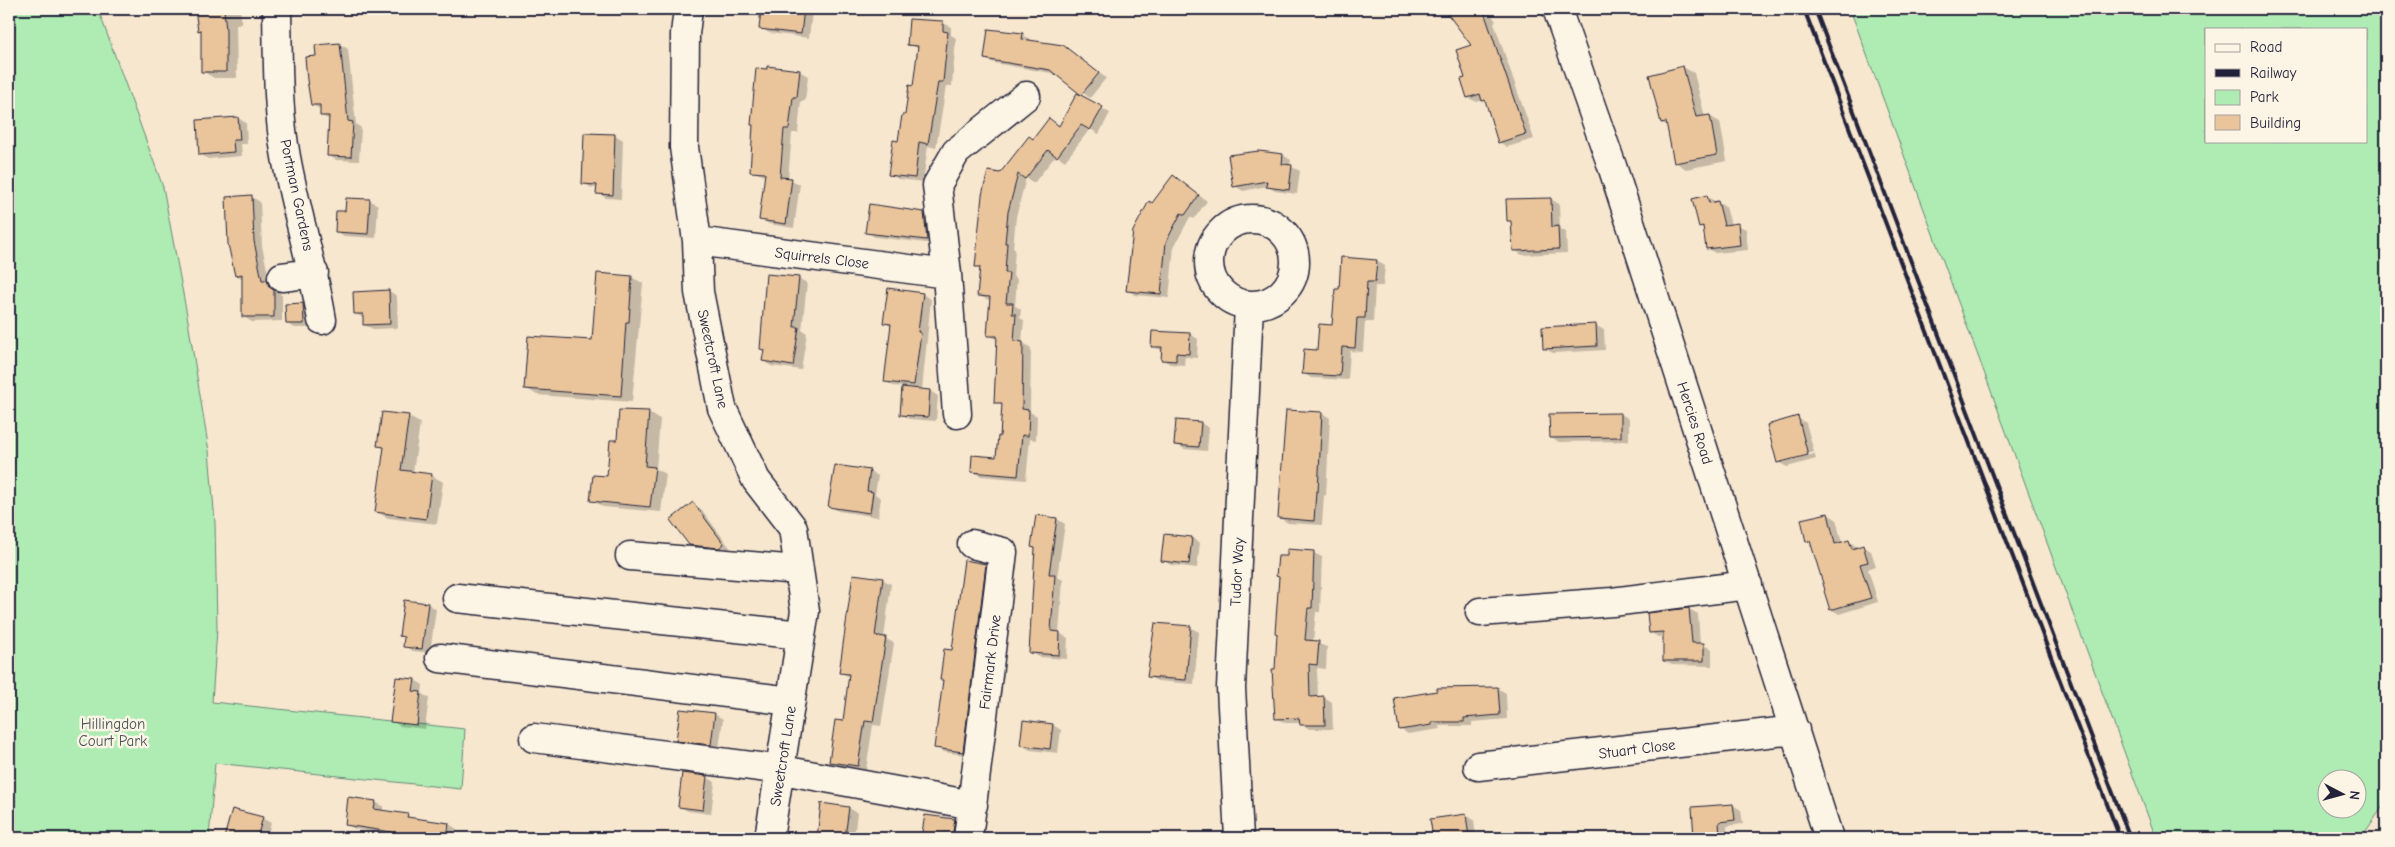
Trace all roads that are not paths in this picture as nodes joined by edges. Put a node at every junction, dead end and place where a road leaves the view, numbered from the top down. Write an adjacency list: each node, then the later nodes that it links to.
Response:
1 (277, 9): 6 (street, Portman Gardens)
2 (688, 9): 5 (street, Sweetcroft Lane)
3 (1557, 9): 15 (street, Hercies Road)
4 (1026, 96): 7 (street)
5 (697, 241): 7 (street, Squirrels Close); 14 (street, Sweetcroft Lane)
6 (314, 273): 8 (street); 10 (street, Portman Gardens)
7 (947, 274): 11 (street)
8 (282, 277)
9 (1249, 306): 28 (street, Tudor Way)
10 (322, 320)
11 (957, 414)
12 (972, 544): 25 (street, Fairmark Drive)
13 (630, 556): 14 (street)
14 (799, 570): 18 (street, Sweetcroft Lane)
15 (1748, 585): 17 (street); 21 (street, Hercies Road)
16 (457, 598): 18 (street)
17 (1480, 612)
18 (801, 635): 20 (street, Sweetcroft Lane)
19 (440, 658): 20 (street)
20 (791, 701): 24 (street, Sweetcroft Lane)
21 (1795, 730): 23 (street, Stuart Close); 29 (street, Hercies Road)
22 (534, 738): 24 (street)
23 (1478, 766)
24 (782, 770): 25 (street); 26 (street, Sweetcroft Lane)
25 (973, 805): 27 (street, Fairmark Drive)
26 (770, 838)
27 (968, 838)
28 (1239, 838)
29 (1830, 838)

